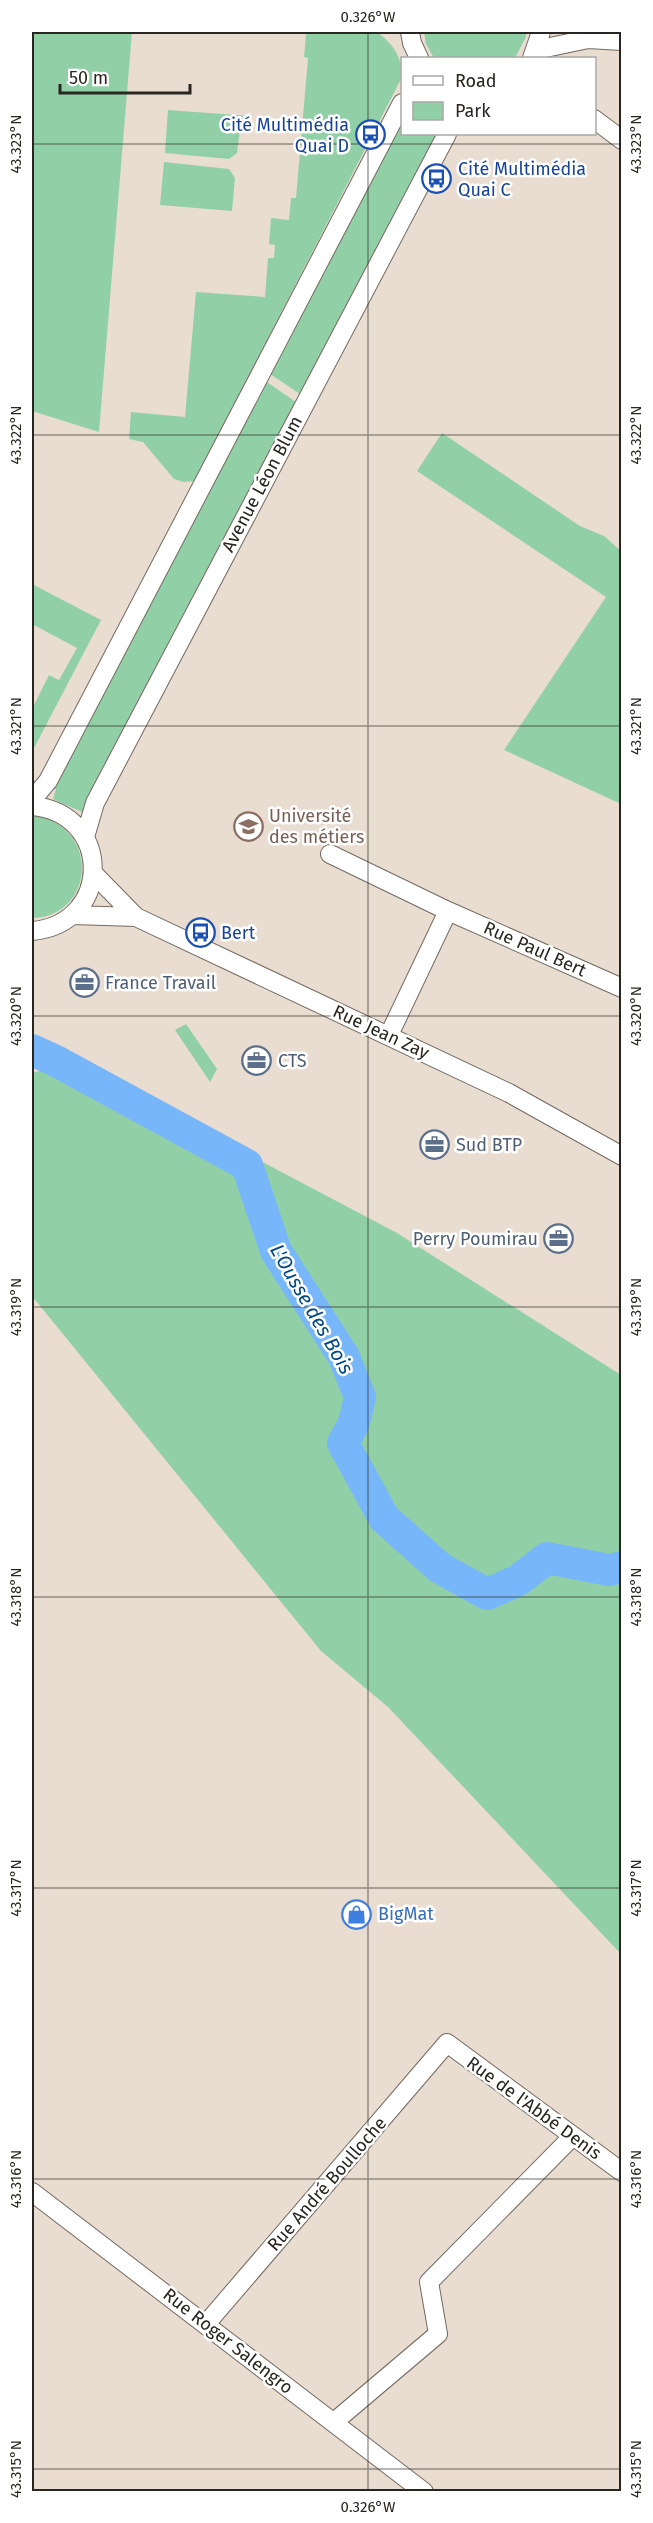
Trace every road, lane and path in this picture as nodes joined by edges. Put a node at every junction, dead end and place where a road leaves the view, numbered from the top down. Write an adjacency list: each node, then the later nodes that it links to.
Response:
1 (394, 32): 4 (street)
2 (541, 32): 5 (street)
3 (621, 41): 5 (street)
4 (415, 50)
5 (534, 56)
6 (401, 105): 10 (street)
7 (596, 121): 9 (street)
8 (446, 135): 12 (street, Avenue Léon Blum)
9 (621, 140)
10 (32, 800)
11 (32, 806): 12 (street)
12 (85, 837): 14 (street)
13 (330, 854): 15 (street, Rue Paul Bert)
14 (93, 873): 16 (street); 17 (street, Rue Jean Zay)
15 (448, 911): 19 (street, Rue Paul Bert); 20 (street)
16 (72, 915): 17 (street, Rue Jean Zay); 18 (street)
17 (136, 917): 20 (street, Rue Jean Zay)
18 (32, 931)
19 (621, 988)
20 (389, 1035): 21 (street, Rue Jean Zay)
21 (621, 1156)
22 (447, 2043): 23 (street, Rue de l'Abbé Denis); 26 (street, Rue André Boulloche)
23 (572, 2137): 24 (street, Rue de l'Abbé Denis); 27 (street)
24 (621, 2172)
25 (32, 2192): 26 (street, Rue Roger Salengro)
26 (206, 2324): 27 (street, Rue Roger Salengro)
27 (334, 2422): 28 (street, Rue Roger Salengro)
28 (424, 2492)

